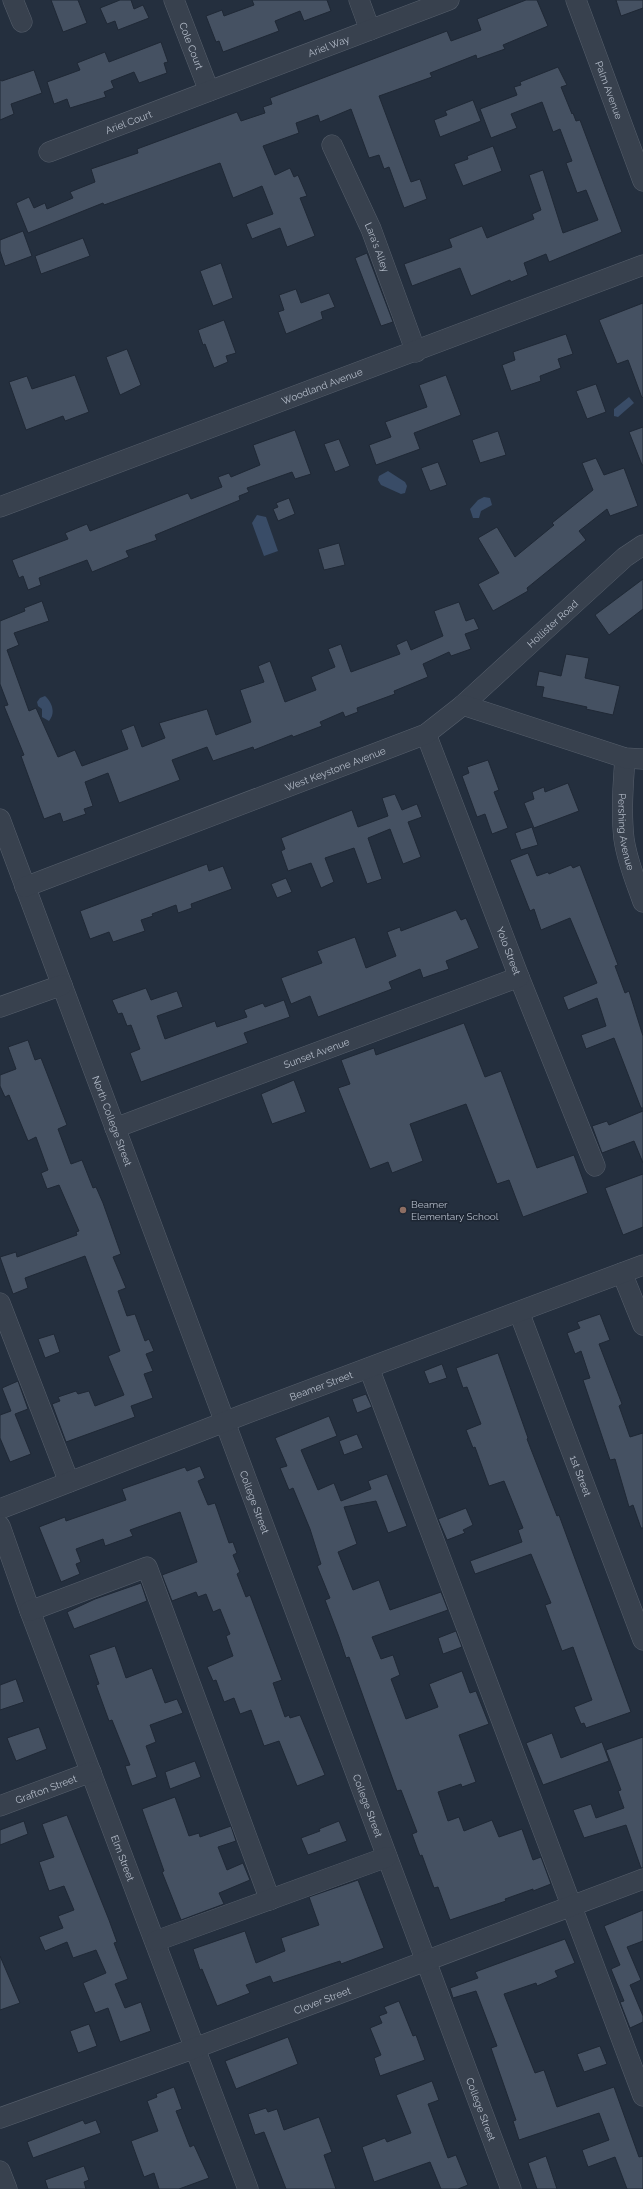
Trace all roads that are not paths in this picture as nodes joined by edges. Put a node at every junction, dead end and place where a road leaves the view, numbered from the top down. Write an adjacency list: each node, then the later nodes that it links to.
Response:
1 (13, 0): 6 (street)
2 (174, 0): 8 (street, Cole Court)
3 (359, 0): 7 (street)
4 (449, 0): 7 (street, Ariel Way)
5 (576, 0): 11 (street, Palm Avenue)
6 (22, 22)
7 (370, 30): 8 (street, Ariel Way)
8 (209, 91): 10 (street, Ariel Court)
9 (332, 145): 13 (street, Lara's Alley)
10 (49, 152)
11 (643, 181)
12 (643, 265): 13 (street, Woodland Avenue)
13 (416, 352): 14 (street, Woodland Avenue)
14 (0, 507)
15 (643, 545): 16 (street, Hollister Road)
16 (464, 705): 17 (street, West Keystone Avenue); 18 (street)
17 (426, 734): 20 (street, West Keystone Avenue); 22 (street, Yolo Street)
18 (634, 759): 21 (street, Pershing Avenue)
19 (0, 819): 20 (street, North College Street)
20 (25, 887): 23 (street, North College Street)
21 (643, 902)
22 (519, 978): 25 (street, Sunset Avenue); 26 (street, Yolo Street)
23 (62, 985): 24 (street); 25 (street, North College Street)
24 (0, 1007)
25 (115, 1128): 33 (street, North College Street)
26 (595, 1166)
27 (643, 1265): 28 (street, Beamer Street)
28 (622, 1273): 30 (street, Beamer Street); 31 (street)
29 (0, 1303): 34 (street)
30 (519, 1312): 32 (street, Beamer Street); 38 (street, 1st Street)
31 (643, 1325)
32 (369, 1368): 33 (street, Beamer Street); 44 (street)
33 (225, 1423): 34 (street, Beamer Street); 41 (street, College Street)
34 (69, 1482): 35 (street, Beamer Street)
35 (0, 1508)
36 (0, 1526): 37 (street, Elm Street)
37 (30, 1611): 39 (street, Elm Street); 43 (street)
38 (643, 1640)
39 (91, 1772): 40 (street, Grafton Street); 45 (street, Elm Street)
40 (0, 1806)
41 (387, 1857): 43 (street); 46 (street, College Street)
42 (643, 1879): 44 (street, Clover Street)
43 (270, 1900): 45 (street)
44 (572, 1906): 46 (street, Clover Street); 48 (street)
45 (156, 1941): 47 (street, Elm Street)
46 (426, 1961): 47 (street, Clover Street); 53 (street, College Street)
47 (195, 2048): 49 (street, Clover Street); 52 (street, Elm Street)
48 (643, 2096)
49 (0, 2118)
50 (0, 2171): 51 (street)
51 (7, 2189)
52 (248, 2189)
53 (511, 2189)

